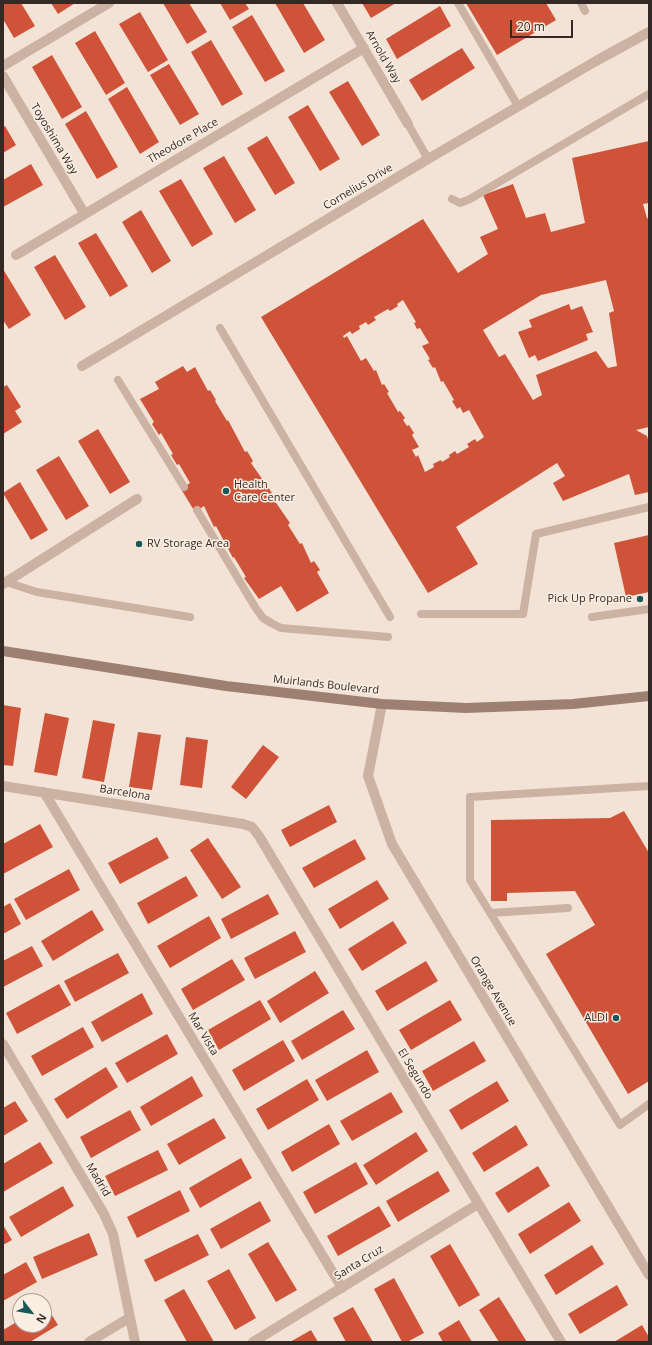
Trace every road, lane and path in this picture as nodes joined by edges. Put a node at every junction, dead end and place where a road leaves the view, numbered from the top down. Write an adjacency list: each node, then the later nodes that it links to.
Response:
1 (109, 3): 8 (street)
2 (337, 3): 7 (street, Arnold Way)
3 (458, 3): 11 (lane)
4 (581, 3): 5 (lane)
5 (585, 10)
6 (649, 32): 11 (street, Cornelius Drive)
7 (364, 48): 12 (street, Arnold Way); 15 (street, Theodore Place)
8 (3, 66)
9 (3, 76): 15 (street, Toyoshima Way)
10 (649, 94): 14 (lane)
11 (518, 106): 13 (street, Cornelius Drive)
12 (408, 124): 13 (lane)
13 (428, 159): 18 (street, Cornelius Drive)
14 (452, 199)
15 (84, 213): 16 (street, Theodore Place)
16 (16, 255)
17 (220, 328): 28 (lane)
18 (82, 366)
19 (118, 380): 20 (lane)
20 (184, 487)
21 (137, 499): 24 (street)
22 (649, 507): 26 (lane)
23 (197, 510): 30 (lane)
24 (4, 583): 27 (lane)
25 (649, 609): 29 (lane)
26 (421, 614)
27 (190, 617)
28 (390, 617)
29 (592, 617)
30 (388, 637)
31 (3, 651): 33 (main road, Muirlands Boulevard)
32 (649, 696): 33 (main road, Muirlands Boulevard)
33 (382, 704): 43 (street, Orange Avenue)
34 (3, 786): 36 (street, Barcelona)
35 (649, 786): 39 (lane)
36 (44, 792): 37 (street, Barcelona); 44 (street, Mar Vista)
37 (243, 824): 42 (street, El Segundo)
38 (568, 908): 39 (lane)
39 (491, 913): 41 (lane)
40 (3, 1044): 45 (street, Madrid)
41 (649, 1104)
42 (478, 1204): 44 (street, Santa Cruz); 49 (street, El Segundo)
43 (649, 1275)
44 (342, 1288): 48 (street, Santa Cruz)
45 (129, 1318): 46 (street); 47 (street, Madrid)
46 (89, 1342)
47 (135, 1342)
48 (253, 1342)
49 (561, 1342)

